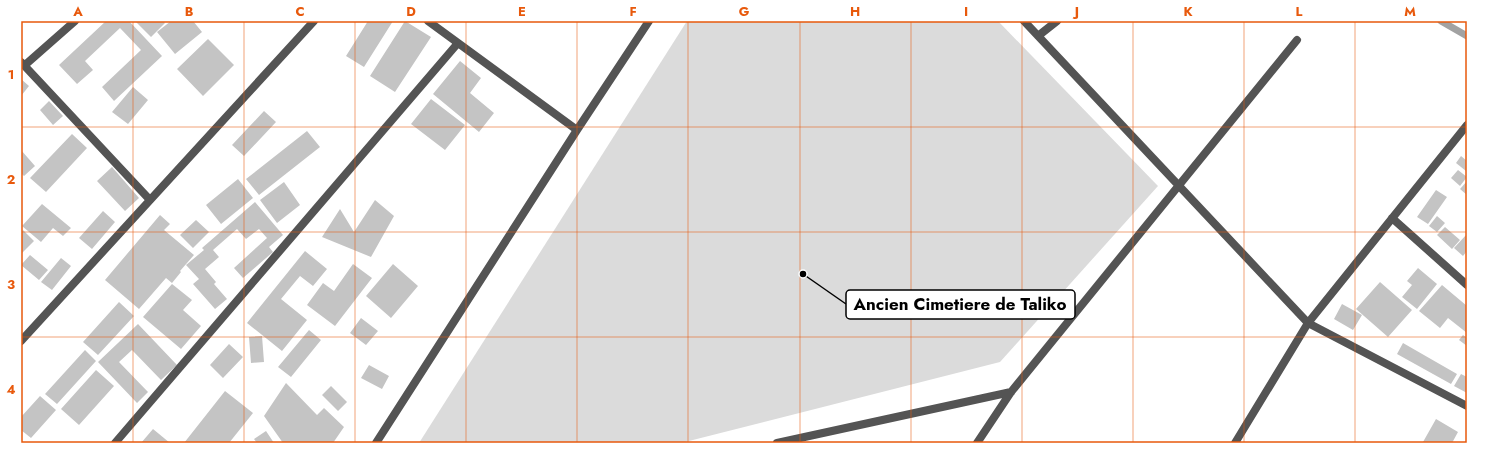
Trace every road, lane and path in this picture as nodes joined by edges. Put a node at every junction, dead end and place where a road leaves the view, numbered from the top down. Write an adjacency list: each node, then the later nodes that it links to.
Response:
1 (75, 21): 10 (street)
2 (314, 21): 14 (street)
3 (428, 21): 9 (street)
4 (649, 21): 12 (street)
5 (1024, 21): 7 (street)
6 (1057, 21): 7 (street)
7 (1038, 36): 13 (street)
8 (1297, 40): 13 (street)
9 (458, 43): 12 (street); 21 (street)
10 (23, 64): 14 (street)
11 (1467, 125): 15 (street)
12 (577, 130): 22 (street)
13 (1179, 185): 17 (street); 19 (street)
14 (150, 200): 18 (street)
15 (1392, 218): 16 (street); 17 (street)
16 (1467, 285)
17 (1308, 322): 20 (street); 25 (street)
18 (21, 341)
19 (1011, 392): 23 (street); 24 (street)
20 (1467, 406)
21 (115, 443)
22 (376, 443)
23 (777, 443)
24 (977, 443)
25 (1235, 443)

